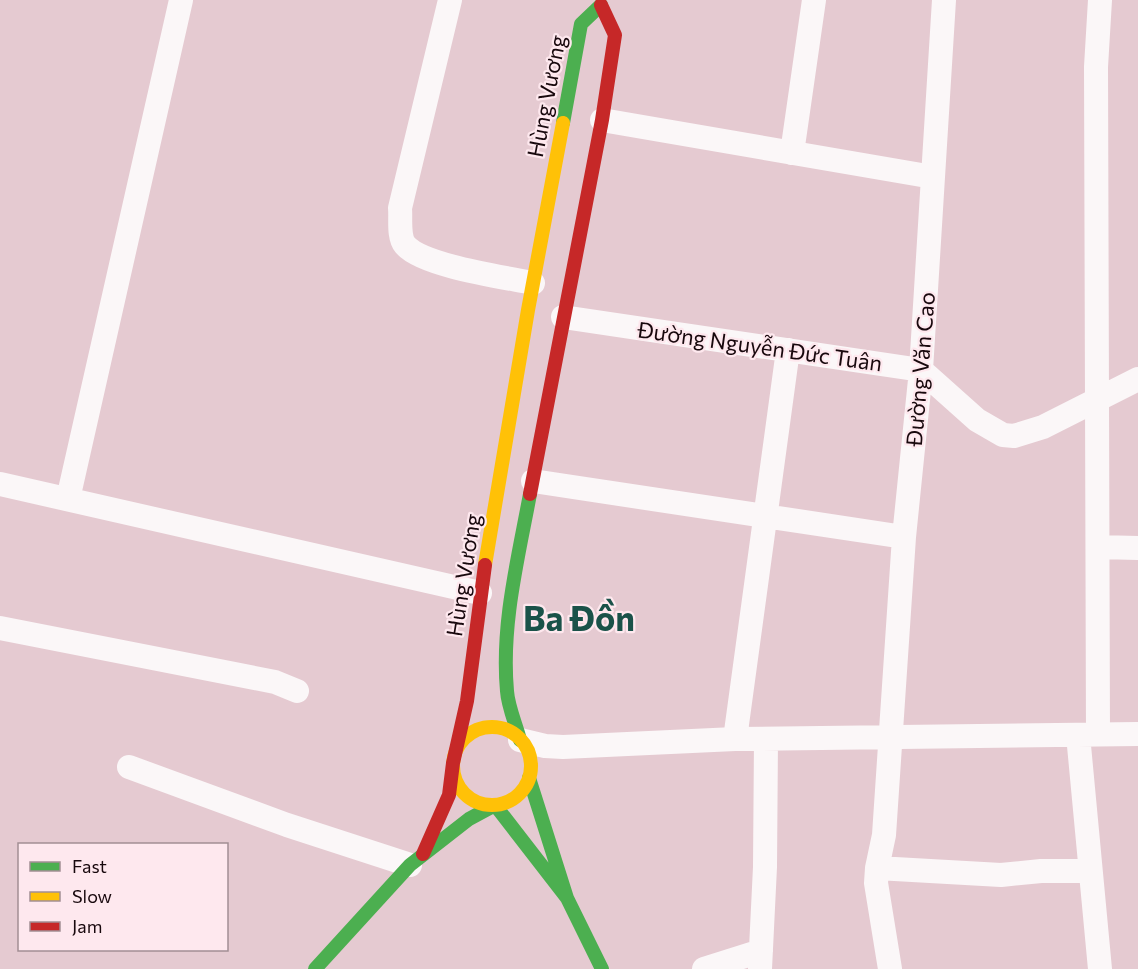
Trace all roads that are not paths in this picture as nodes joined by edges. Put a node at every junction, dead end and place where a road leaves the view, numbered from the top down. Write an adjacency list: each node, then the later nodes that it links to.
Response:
1 (181, 0): 18 (street)
2 (450, 0): 10 (street)
3 (814, 0): 8 (street)
4 (944, 0): 9 (street, Đường Văn Cao)
5 (1100, 0): 15 (street)
6 (601, 3): 7 (street, Hùng Vương); 10 (street, Hùng Vương)
7 (602, 120): 8 (street); 11 (street, Hùng Vương)
8 (792, 153): 9 (street)
9 (933, 177): 13 (street, Đường Văn Cao)
10 (533, 283): 11 (street, Hùng Vương)
11 (545, 313): 12 (street, Đường Nguyễn Đức Tuân); 16 (street, Hùng Vương); 23 (street, Hùng Vương)
12 (788, 350): 13 (street, Đường Nguyễn Đức Tuân); 19 (street)
13 (921, 370): 15 (street); 20 (street, Đường Văn Cao)
14 (1138, 380): 15 (street)
15 (1098, 399): 21 (street)
16 (533, 481): 19 (street); 31 (street, Hùng Vương)
17 (0, 484): 18 (street)
18 (68, 499): 23 (street)
19 (766, 516): 20 (street); 29 (street)
20 (904, 537): 28 (street, Đường Văn Cao)
21 (1098, 547): 22 (street); 26 (street)
22 (1138, 548)
23 (480, 593): 33 (street, Hùng Vương)
24 (0, 628): 25 (street)
25 (297, 691)
26 (1088, 734): 27 (street); 28 (street); 39 (street)
27 (1138, 734)
28 (892, 738): 30 (street); 38 (street, Đường Văn Cao)
29 (735, 739): 30 (street); 32 (street)
30 (766, 739): 41 (street)
31 (520, 740): 32 (street); 33 (street); 35 (street)
32 (563, 747): 35 (street)
33 (453, 763): 36 (street); 37 (street)
34 (129, 767): 37 (street)
35 (529, 772): 36 (street); 40 (street)
36 (495, 806): 37 (street); 40 (street)
37 (417, 860): 42 (street)
38 (877, 868): 39 (street); 45 (street, Đường Văn Cao)
39 (1089, 871): 46 (street)
40 (567, 898): 43 (street)
41 (760, 960): 44 (street)
42 (315, 969)
43 (602, 969)
44 (704, 969)
45 (890, 969)
46 (1100, 969)

